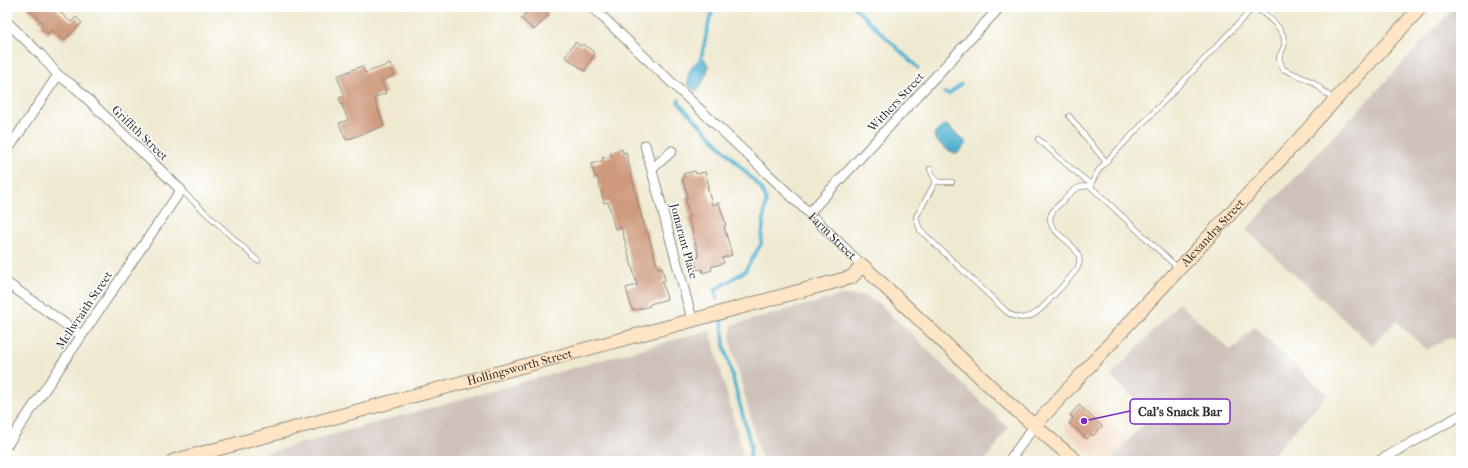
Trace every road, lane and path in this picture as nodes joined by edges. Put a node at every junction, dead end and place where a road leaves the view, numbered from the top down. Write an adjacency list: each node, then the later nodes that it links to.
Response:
1 (592, 7): 20 (street, Farm Street)
2 (1000, 7): 20 (street, Withers Street)
3 (1255, 7): 7 (lane); 13 (lane)
4 (1420, 7): 7 (street, Alexandra Street)
5 (7, 22): 6 (street, Griffith Street)
6 (58, 75): 11 (street); 19 (street, Griffith Street)
7 (1334, 100): 23 (street, Alexandra Street)
8 (1069, 116): 13 (lane)
9 (1038, 139): 18 (lane)
10 (645, 145): 14 (street, Jomarant Place)
11 (7, 151)
12 (672, 151): 14 (street)
13 (1106, 162): 18 (lane)
14 (652, 169): 25 (street, Jomarant Place)
15 (930, 169): 16 (lane)
16 (936, 181): 17 (lane); 18 (lane)
17 (952, 182)
18 (1091, 185): 23 (lane)
19 (181, 190): 21 (lane, Griffith Street); 26 (street, Mcllwraith Street)
20 (809, 213): 22 (street, Farm Street)
21 (258, 261)
22 (862, 266): 25 (street, Hollingsworth Street); 28 (street, Farm Street)
23 (1178, 268): 28 (street, Alexandra Street)
24 (7, 282): 26 (street)
25 (692, 319): 30 (street, Hollingsworth Street)
26 (81, 335): 29 (street, Mcllwraith Street)
27 (1461, 415): 33 (street)
28 (1035, 425): 31 (street, Alexandra Street); 32 (street, Farm Street)
29 (7, 444)
30 (173, 461)
31 (1009, 461)
32 (1076, 461)
33 (1379, 461)

